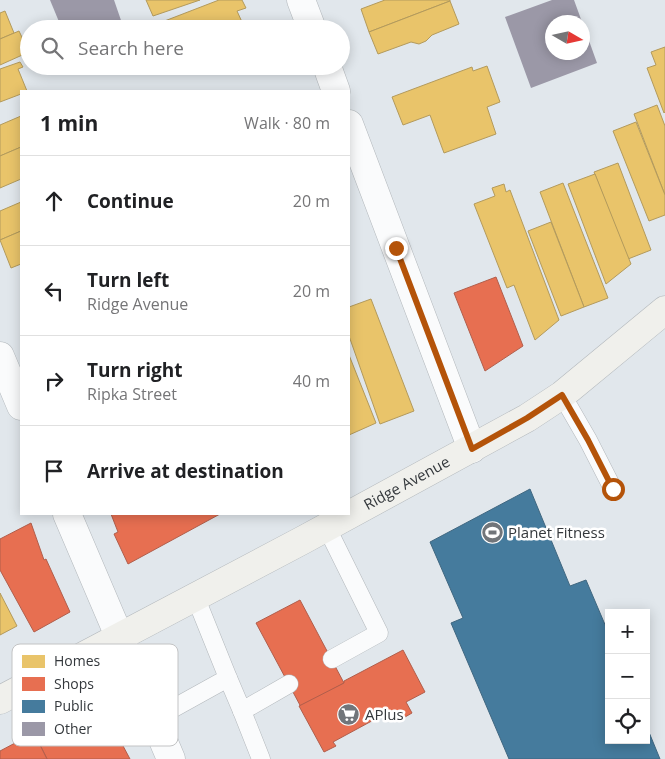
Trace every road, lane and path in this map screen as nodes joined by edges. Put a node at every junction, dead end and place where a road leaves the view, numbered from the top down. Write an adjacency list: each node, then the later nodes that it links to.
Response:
1 (301, 0): 2 (street)
2 (309, 20)
3 (330, 75): 4 (street)
4 (336, 90)
5 (350, 127): 10 (street)
6 (665, 310): 8 (main road, Ridge Avenue)
7 (0, 356): 9 (street)
8 (562, 395): 10 (main road, Ridge Avenue); 11 (lane)
9 (20, 404)
10 (472, 449): 12 (main road, Ridge Avenue)
11 (613, 489)
12 (350, 513)
13 (67, 515): 17 (street)
14 (347, 515): 15 (main road, Ridge Avenue)
15 (326, 526): 16 (main road, Ridge Avenue); 20 (lane)
16 (195, 596): 17 (main road, Ridge Avenue); 21 (lane)
17 (119, 636): 18 (main road, Ridge Avenue); 19 (street)
18 (104, 644)
19 (122, 644)
20 (332, 659)
21 (228, 678): 25 (lane); 26 (lane)
22 (289, 684): 26 (lane)
23 (12, 694): 24 (main road, Ridge Avenue)
24 (0, 700)
25 (178, 706)
26 (242, 710): 29 (lane)
27 (165, 746): 28 (street)
28 (171, 759)
29 (261, 759)

